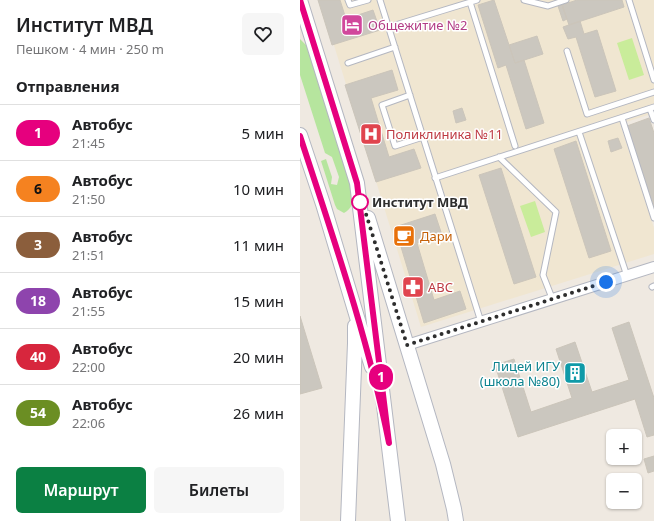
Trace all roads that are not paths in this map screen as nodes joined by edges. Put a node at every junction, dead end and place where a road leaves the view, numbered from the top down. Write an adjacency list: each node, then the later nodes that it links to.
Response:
1 (348, 0): 2 (lane)
2 (368, 0)
3 (380, 0): 10 (lane)
4 (477, 0): 8 (lane)
5 (524, 0): 6 (lane)
6 (566, 0)
7 (629, 0): 15 (lane)
8 (470, 2): 10 (lane); 24 (lane)
9 (301, 4): 11 (main road)
10 (389, 27): 12 (lane)
11 (306, 35): 27 (main road)
12 (396, 47): 14 (lane); 17 (lane)
13 (567, 51): 16 (lane)
14 (348, 63)
15 (654, 80)
16 (654, 92)
17 (410, 95): 23 (lane); 23 (lane)
18 (652, 108): 19 (lane); 20 (lane)
19 (622, 118): 21 (lane); 28 (lane)
20 (654, 120)
21 (579, 132): 25 (lane); 30 (lane)
22 (300, 136): 32 (main road)
23 (423, 137): 26 (lane)
24 (515, 146)
25 (499, 158): 26 (lane); 31 (lane)
26 (435, 178): 33 (lane)
27 (357, 183): 34 (main road); 35 (main road)
28 (654, 218)
29 (654, 267): 30 (street)
30 (627, 276): 31 (street)
31 (552, 298): 33 (street)
32 (354, 308): 35 (main road); 36 (main road)
33 (481, 322): 34 (street)
34 (407, 345): 38 (main road)
35 (389, 443): 37 (main road)
36 (348, 521)
37 (398, 521)
38 (456, 521)

